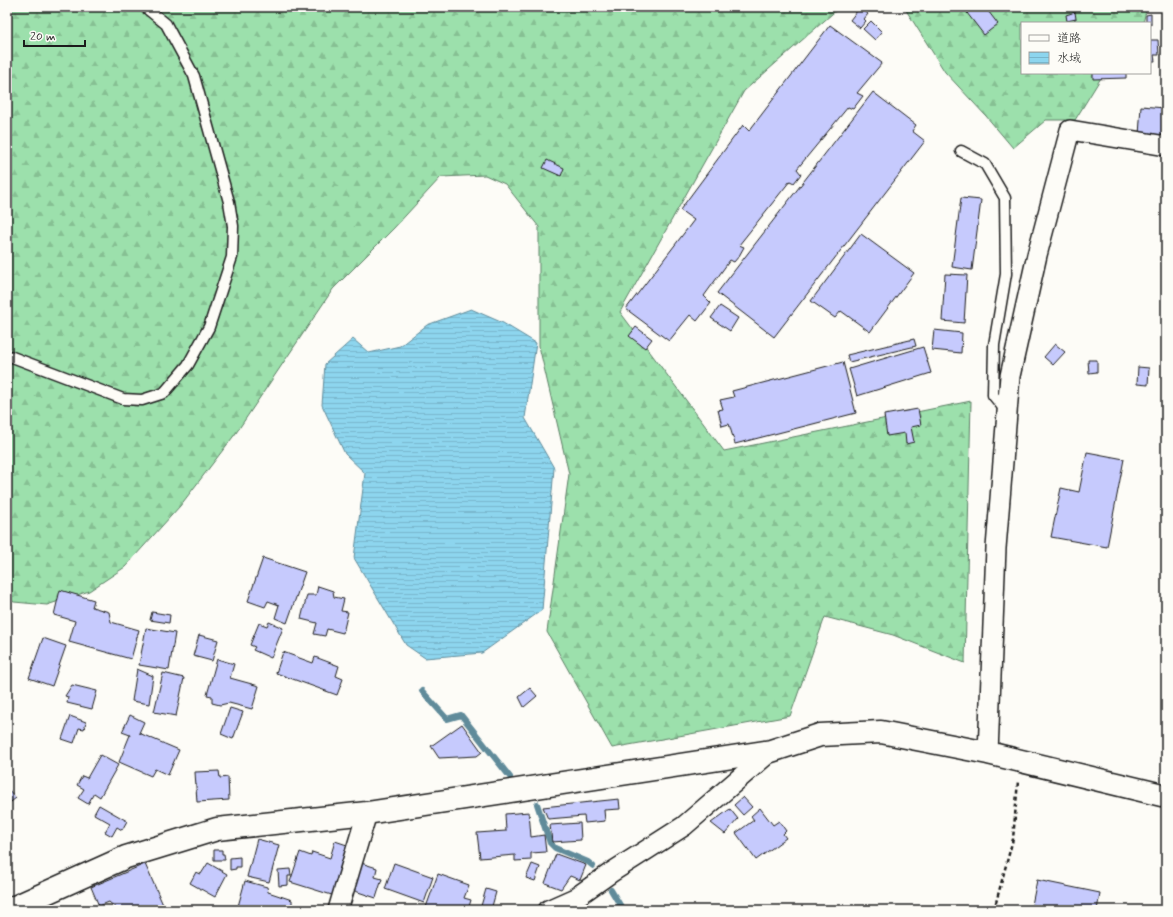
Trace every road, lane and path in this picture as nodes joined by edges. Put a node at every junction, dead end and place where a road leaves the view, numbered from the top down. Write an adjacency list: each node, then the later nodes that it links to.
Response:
1 (145, 7): 4 (lane)
2 (1166, 146): 5 (street)
3 (961, 151): 5 (lane)
4 (7, 355)
5 (1008, 412): 7 (street)
6 (772, 751): 7 (street); 10 (street); 13 (street)
7 (988, 753): 8 (street)
8 (1020, 761): 9 (street); 14 (path)
9 (1166, 796)
10 (367, 813): 11 (street); 12 (street)
11 (8, 910)
12 (338, 910)
13 (548, 910)
14 (994, 910)

